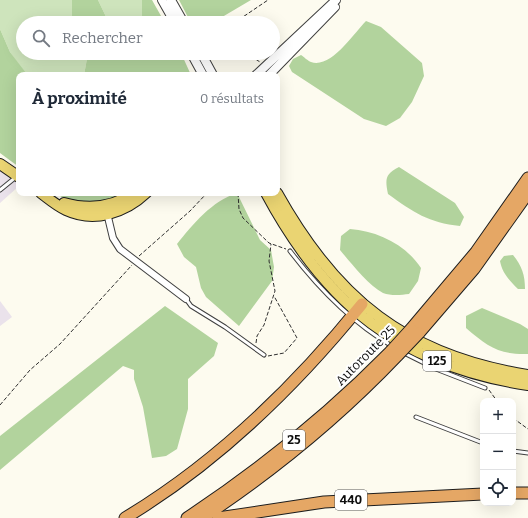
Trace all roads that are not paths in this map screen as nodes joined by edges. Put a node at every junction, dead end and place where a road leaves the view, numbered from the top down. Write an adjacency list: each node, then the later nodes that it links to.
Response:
1 (162, 0): 5 (street)
2 (171, 0): 6 (street)
3 (336, 0): 7 (street)
4 (342, 0): 14 (street)
5 (171, 16)
6 (180, 16)
7 (280, 52)
8 (195, 60): 11 (street)
9 (205, 60): 12 (street)
10 (271, 60): 13 (street)
11 (201, 72)
12 (211, 72)
13 (259, 72)
14 (272, 72)
15 (0, 164): 16 (main road)
16 (16, 176)
17 (16, 178): 19 (lane)
18 (528, 178): 27 (highway, Autoroute 25 / 25)
19 (0, 190)
20 (528, 194): 27 (highway, Autoroute 25 / 25)
21 (46, 196): 26 (main road)
22 (129, 196): 26 (main road)
23 (142, 196): 26 (main road)
24 (268, 196): 30 (main road, 125)
25 (279, 196): 30 (main road, 125)
26 (107, 210): 29 (street)
27 (484, 248): 31 (highway, Autoroute 25 / 25, bridge)
28 (290, 251): 30 (lane)
29 (186, 299): 32 (lane)
30 (356, 311): 33 (main road, 125); 34 (main road, 125); 35 (lane); 43 (highway)
31 (394, 353): 44 (highway, Autoroute 25 / 25); 45 (highway, Autoroute 25 / 25)
32 (264, 355)
33 (528, 375)
34 (528, 385)
35 (485, 388)
36 (416, 417): 37 (lane)
37 (480, 442)
38 (516, 451): 39 (lane)
39 (528, 453)
40 (516, 493): 41 (highway)
41 (528, 493)
42 (480, 494): 46 (highway, 440)
43 (125, 518)
44 (187, 518)
45 (202, 518)
46 (219, 518)

